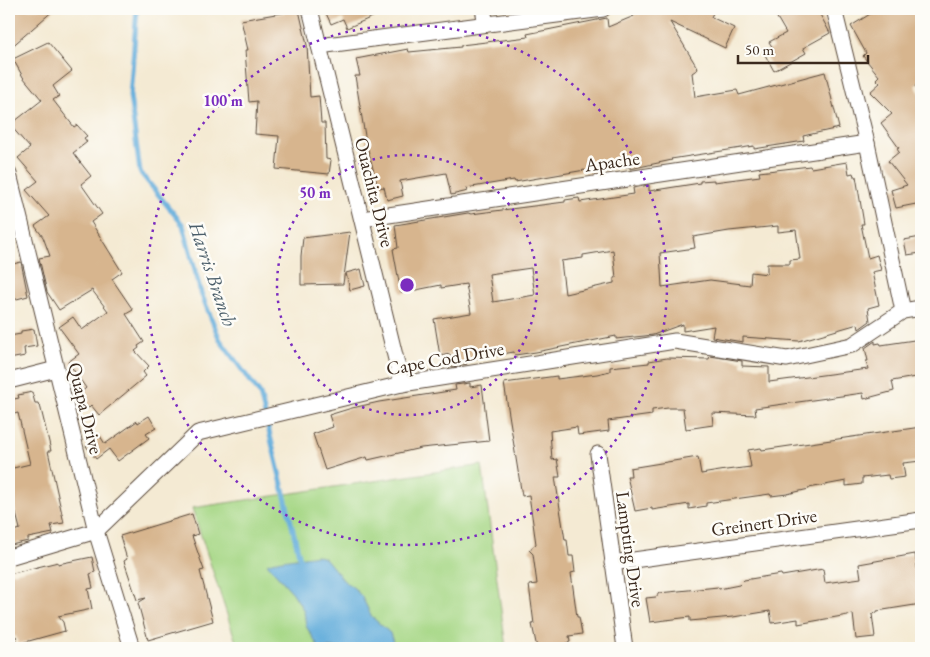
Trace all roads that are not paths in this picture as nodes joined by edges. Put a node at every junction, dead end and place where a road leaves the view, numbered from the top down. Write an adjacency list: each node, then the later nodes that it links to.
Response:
1 (310, 9): 6 (street, Ouachita Drive)
2 (482, 9): 5 (street)
3 (603, 9): 5 (street)
4 (834, 9): 7 (street)
5 (486, 24): 6 (street)
6 (319, 46): 9 (street, Ouachita Drive)
7 (867, 143): 9 (street, Apache); 11 (street)
8 (9, 174): 12 (street, Quapa Drive)
9 (362, 219): 14 (street, Ouachita Drive)
10 (921, 308): 11 (street, Cape Cod Drive)
11 (903, 311): 14 (street, Cape Cod Drive)
12 (56, 369): 13 (street); 17 (street, Quapa Drive)
13 (9, 381)
14 (402, 384): 17 (street, Cape Cod Drive)
15 (598, 454): 19 (street, Lampting Drive)
16 (921, 520): 19 (street, Greinert Drive)
17 (96, 531): 18 (street, Cape Cod Drive); 20 (street, Quapa Drive)
18 (9, 557)
19 (612, 563): 21 (street, Lampting Drive)
20 (132, 648)
21 (625, 648)

